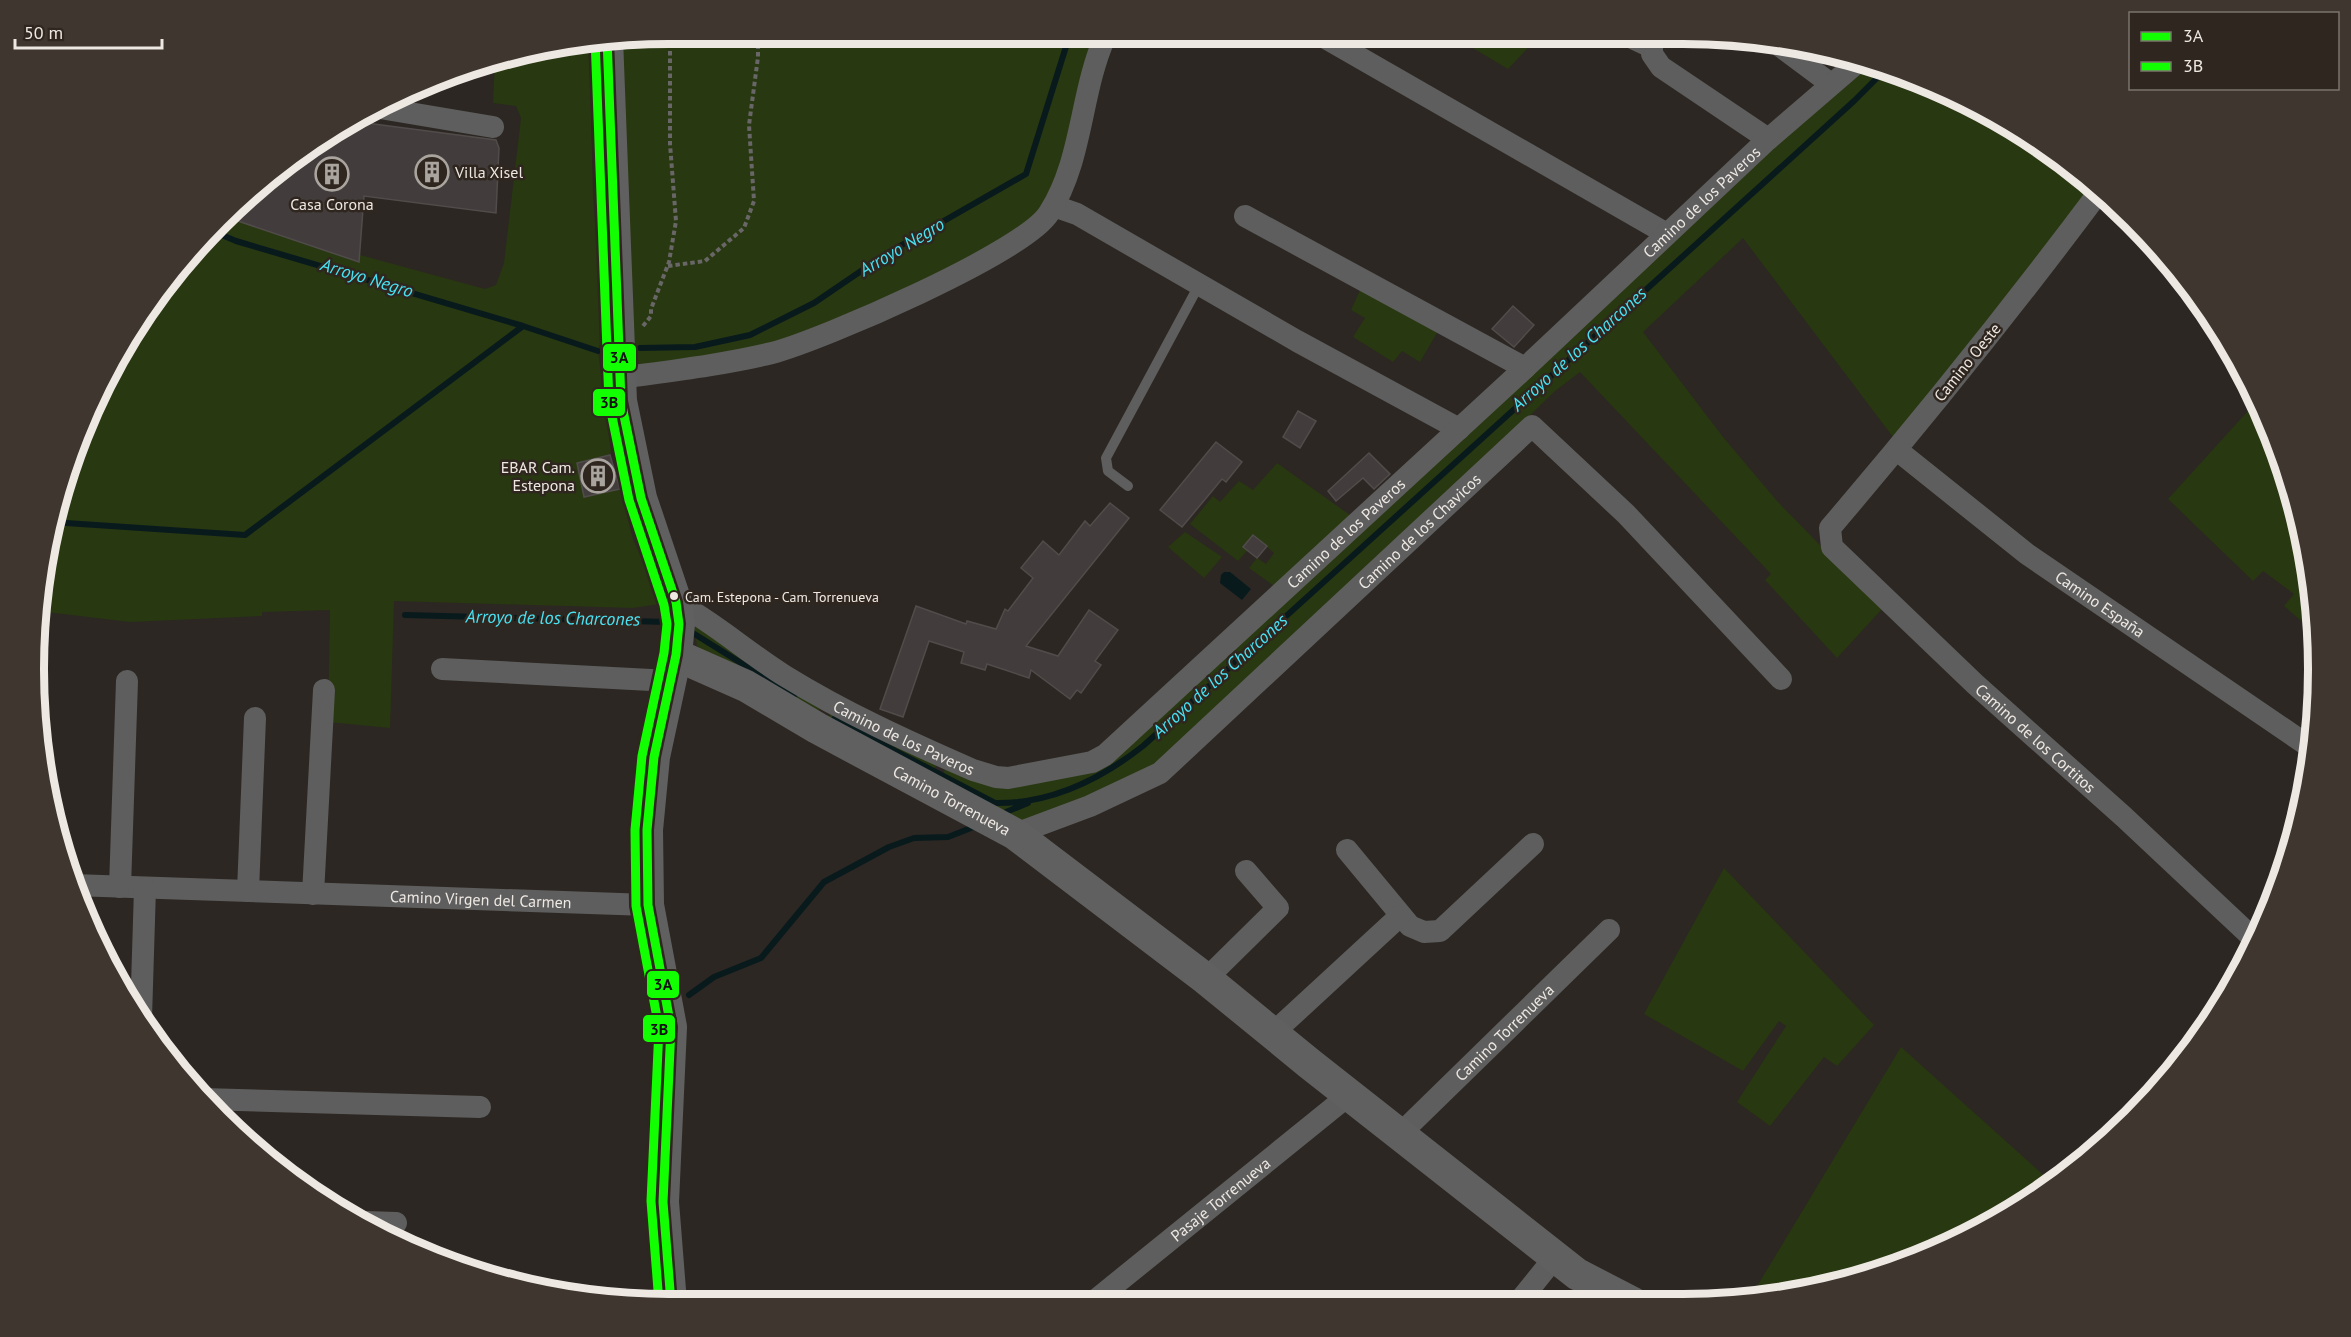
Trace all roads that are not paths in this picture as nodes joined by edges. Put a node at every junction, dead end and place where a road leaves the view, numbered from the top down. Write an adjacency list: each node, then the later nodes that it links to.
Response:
1 (1102, 44): 13 (street)
2 (1336, 44): 15 (street)
3 (1648, 44): 4 (lane)
4 (1652, 45): 11 (street)
5 (607, 47): 18 (main road)
6 (1790, 54): 8 (street)
7 (1851, 67): 8 (street, Camino de los Paveros)
8 (1831, 84): 11 (street, Camino de los Paveros)
9 (389, 110): 10 (street)
10 (493, 127)
11 (1768, 139): 15 (street, Camino de los Paveros)
12 (2094, 198): 20 (street, Camino Oeste)
13 (1053, 206): 16 (street); 18 (street)
14 (1245, 216): 17 (street)
15 (1667, 234): 17 (street, Camino de los Paveros)
16 (1199, 285): 19 (street); 21 (lane)
17 (1525, 368): 19 (street, Camino de los Paveros)
18 (620, 378): 23 (main road)
19 (1460, 429): 31 (street, Camino de los Paveros)
20 (1897, 450): 22 (street, Camino Oeste); 30 (street, Camino España)
21 (1128, 486)
22 (1830, 528): 44 (street, Camino de los Cortitos)
23 (676, 637): 24 (street); 28 (main road, Camino Torrenueva); 28 (street, Camino de los Paveros); 41 (main road)
24 (442, 669)
25 (1781, 679): 32 (street, Camino de los Chavicos)
26 (127, 681): 37 (street)
27 (324, 690): 40 (street)
28 (823, 715): 31 (main road, Camino Torrenueva)
29 (255, 718): 39 (street)
30 (2303, 742)
31 (938, 774): 32 (main road, Camino Torrenueva)
32 (1015, 834): 45 (main road, Camino Torrenueva)
33 (1533, 844): 42 (street)
34 (1347, 850): 42 (street)
35 (1246, 871): 45 (street)
36 (83, 885): 37 (street, Camino Virgen del Carmen)
37 (120, 887): 38 (street, Camino Virgen del Carmen)
38 (145, 888): 39 (street, Camino Virgen del Carmen); 46 (street)
39 (248, 891): 40 (street, Camino Virgen del Carmen)
40 (313, 894): 41 (street, Camino Virgen del Carmen)
41 (648, 905): 55 (main road)
42 (1400, 916): 47 (street)
43 (1609, 930): 51 (street, Camino Torrenueva)
44 (2248, 934)
45 (1206, 979): 47 (main road, Camino Torrenueva)
46 (141, 1004)
47 (1272, 1034): 48 (main road, Camino Torrenueva)
48 (1349, 1095): 51 (main road, Camino Torrenueva); 56 (street, Pasaje Torrenueva)
49 (217, 1099): 50 (street)
50 (480, 1107)
51 (1399, 1135): 54 (main road, Camino Torrenueva)
52 (380, 1222): 53 (street)
53 (396, 1223)
54 (1555, 1257): 57 (street); 58 (main road, Camino Torrenueva)
55 (670, 1294)
56 (1103, 1294)
57 (1525, 1294)
58 (1616, 1294)

